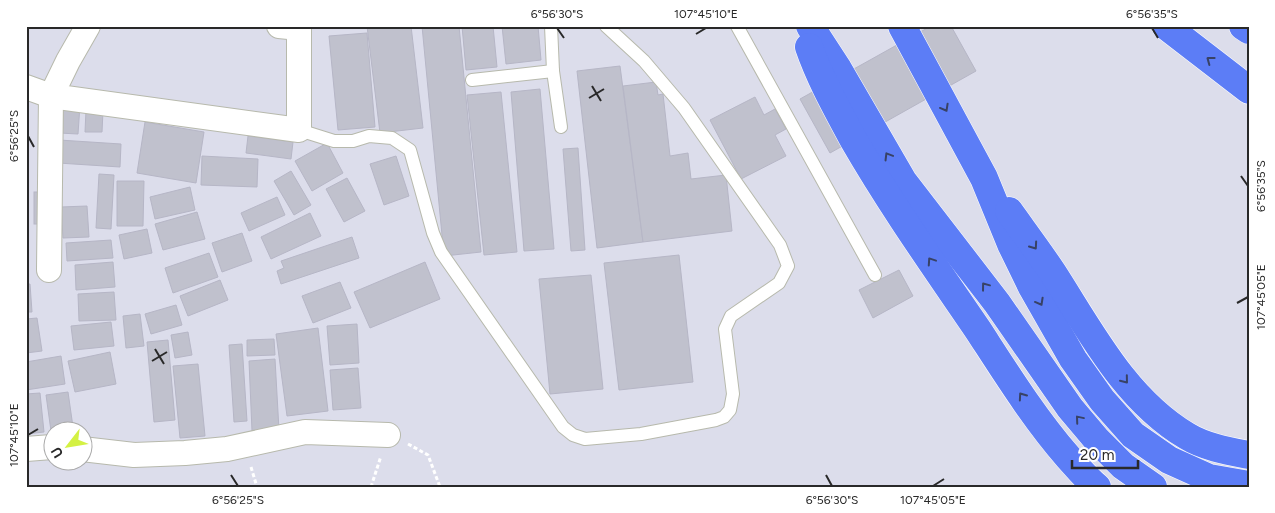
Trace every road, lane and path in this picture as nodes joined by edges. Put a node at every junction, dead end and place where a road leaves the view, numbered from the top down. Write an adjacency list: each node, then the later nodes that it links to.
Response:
1 (88, 26): 16 (street)
2 (551, 26): 12 (lane)
3 (606, 26): 18 (lane)
4 (737, 26): 21 (lane)
5 (804, 26): 30 (highway, one-way to 5)
6 (810, 26): 31 (highway, one-way to 6)
7 (902, 26): 19 (highway, one-way to 19)
8 (1166, 26): 15 (highway, one-way to 8)
9 (1243, 26): 11 (highway)
10 (294, 27): 18 (street)
11 (1249, 30)
12 (553, 71): 13 (lane); 17 (lane)
13 (472, 80)
14 (26, 87): 16 (street)
15 (1249, 90)
16 (51, 96): 18 (street); 20 (street)
17 (561, 128)
18 (299, 130)
19 (984, 178): 26 (highway, one-way to 26); 27 (highway, one-way to 27)
20 (49, 270)
21 (875, 275)
22 (388, 435): 25 (street); 28 (path); 29 (path)
23 (42, 448): 24 (street)
24 (26, 449)
25 (92, 450)
26 (1249, 455)
27 (1249, 485)
28 (372, 487)
29 (440, 487)
30 (1097, 487)
31 (1153, 487)

